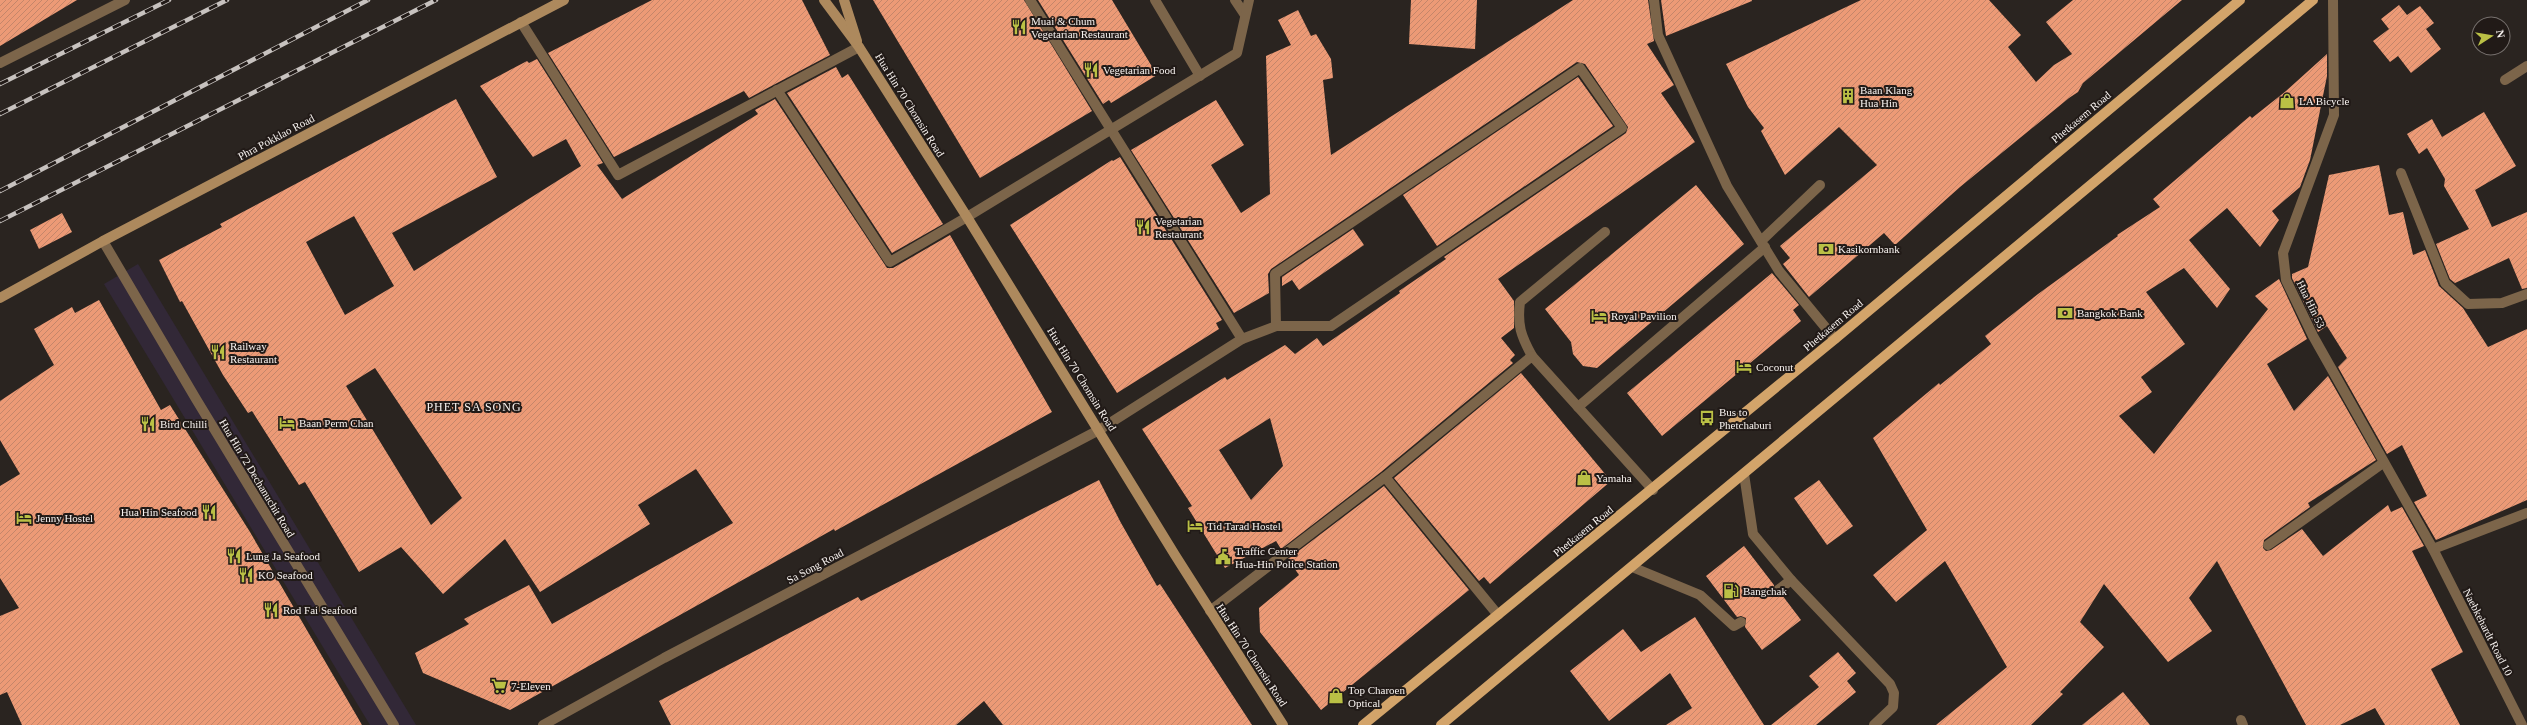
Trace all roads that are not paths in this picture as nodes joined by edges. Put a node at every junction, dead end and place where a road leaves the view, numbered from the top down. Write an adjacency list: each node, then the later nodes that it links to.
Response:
1 (125, 0): 16 (street)
2 (564, 0): 14 (main road, Phra Pokklao Road)
3 (824, 0): 15 (main road, Hua Hin 70 Chomsin Road)
4 (844, 0): 15 (main road, Hua Hin 70 Chomsin Road)
5 (1030, 0): 21 (street)
6 (1155, 0): 18 (street)
7 (1235, 0): 13 (street)
8 (1249, 0): 13 (street)
9 (1654, 0): 27 (street)
10 (2240, 0): 32 (main road, Phetkasem Road)
11 (2312, 0): 37 (main road)
12 (2333, 0): 36 (street, Hua Hin 53)
13 (1245, 15): 18 (street)
14 (521, 22): 20 (street); 26 (main road, Phra Pokklao Road)
15 (859, 47): 20 (street); 24 (main road, Hua Hin 70 Chomsin Road)
16 (0, 63)
17 (2527, 66): 19 (street)
18 (1200, 76): 21 (street)
19 (2505, 80)
20 (777, 90): 24 (street)
21 (1110, 131): 24 (street); 31 (street)
22 (2400, 173): 28 (street)
23 (1820, 185): 27 (street)
24 (967, 217): 35 (main road, Hua Hin 70 Chomsin Road)
25 (1605, 232): 33 (street)
26 (103, 241): 29 (main road, Phra Pokklao Road); 49 (street, Hua Hin 72 Dechanuchit Road)
27 (1763, 244): 32 (street); 34 (street)
28 (2527, 294)
29 (0, 298)
30 (1276, 326): 30 (street); 31 (street, Sa Song Road)
31 (1242, 339): 35 (street, Sa Song Road)
32 (1835, 340): 39 (main road, Phetkasem Road)
33 (1532, 356): 34 (street); 38 (street)
34 (1578, 407): 39 (street)
35 (1099, 430): 46 (main road, Hua Hin 70 Chomsin Road); 50 (street, Sa Song Road)
36 (2383, 463): 41 (street); 42 (street, Hua Hin 53)
37 (1744, 474): 43 (main road); 44 (street)
38 (1385, 477): 46 (street); 47 (street)
39 (1653, 490): 47 (main road, Phetkasem Road)
40 (2527, 512): 42 (street)
41 (2268, 545)
42 (2433, 549): 55 (street, Naebkehardt Road 10)
43 (1632, 567): 48 (street); 53 (main road)
44 (1791, 580): 45 (street); 54 (street)
45 (1778, 590)
46 (1210, 611): 51 (main road, Hua Hin 70 Chomsin Road)
47 (1498, 615): 52 (main road, Phetkasem Road)
48 (1740, 622)
49 (394, 725)
50 (542, 725)
51 (1283, 725)
52 (1363, 725)
53 (1441, 725)
54 (1874, 725)
55 (2522, 725)

